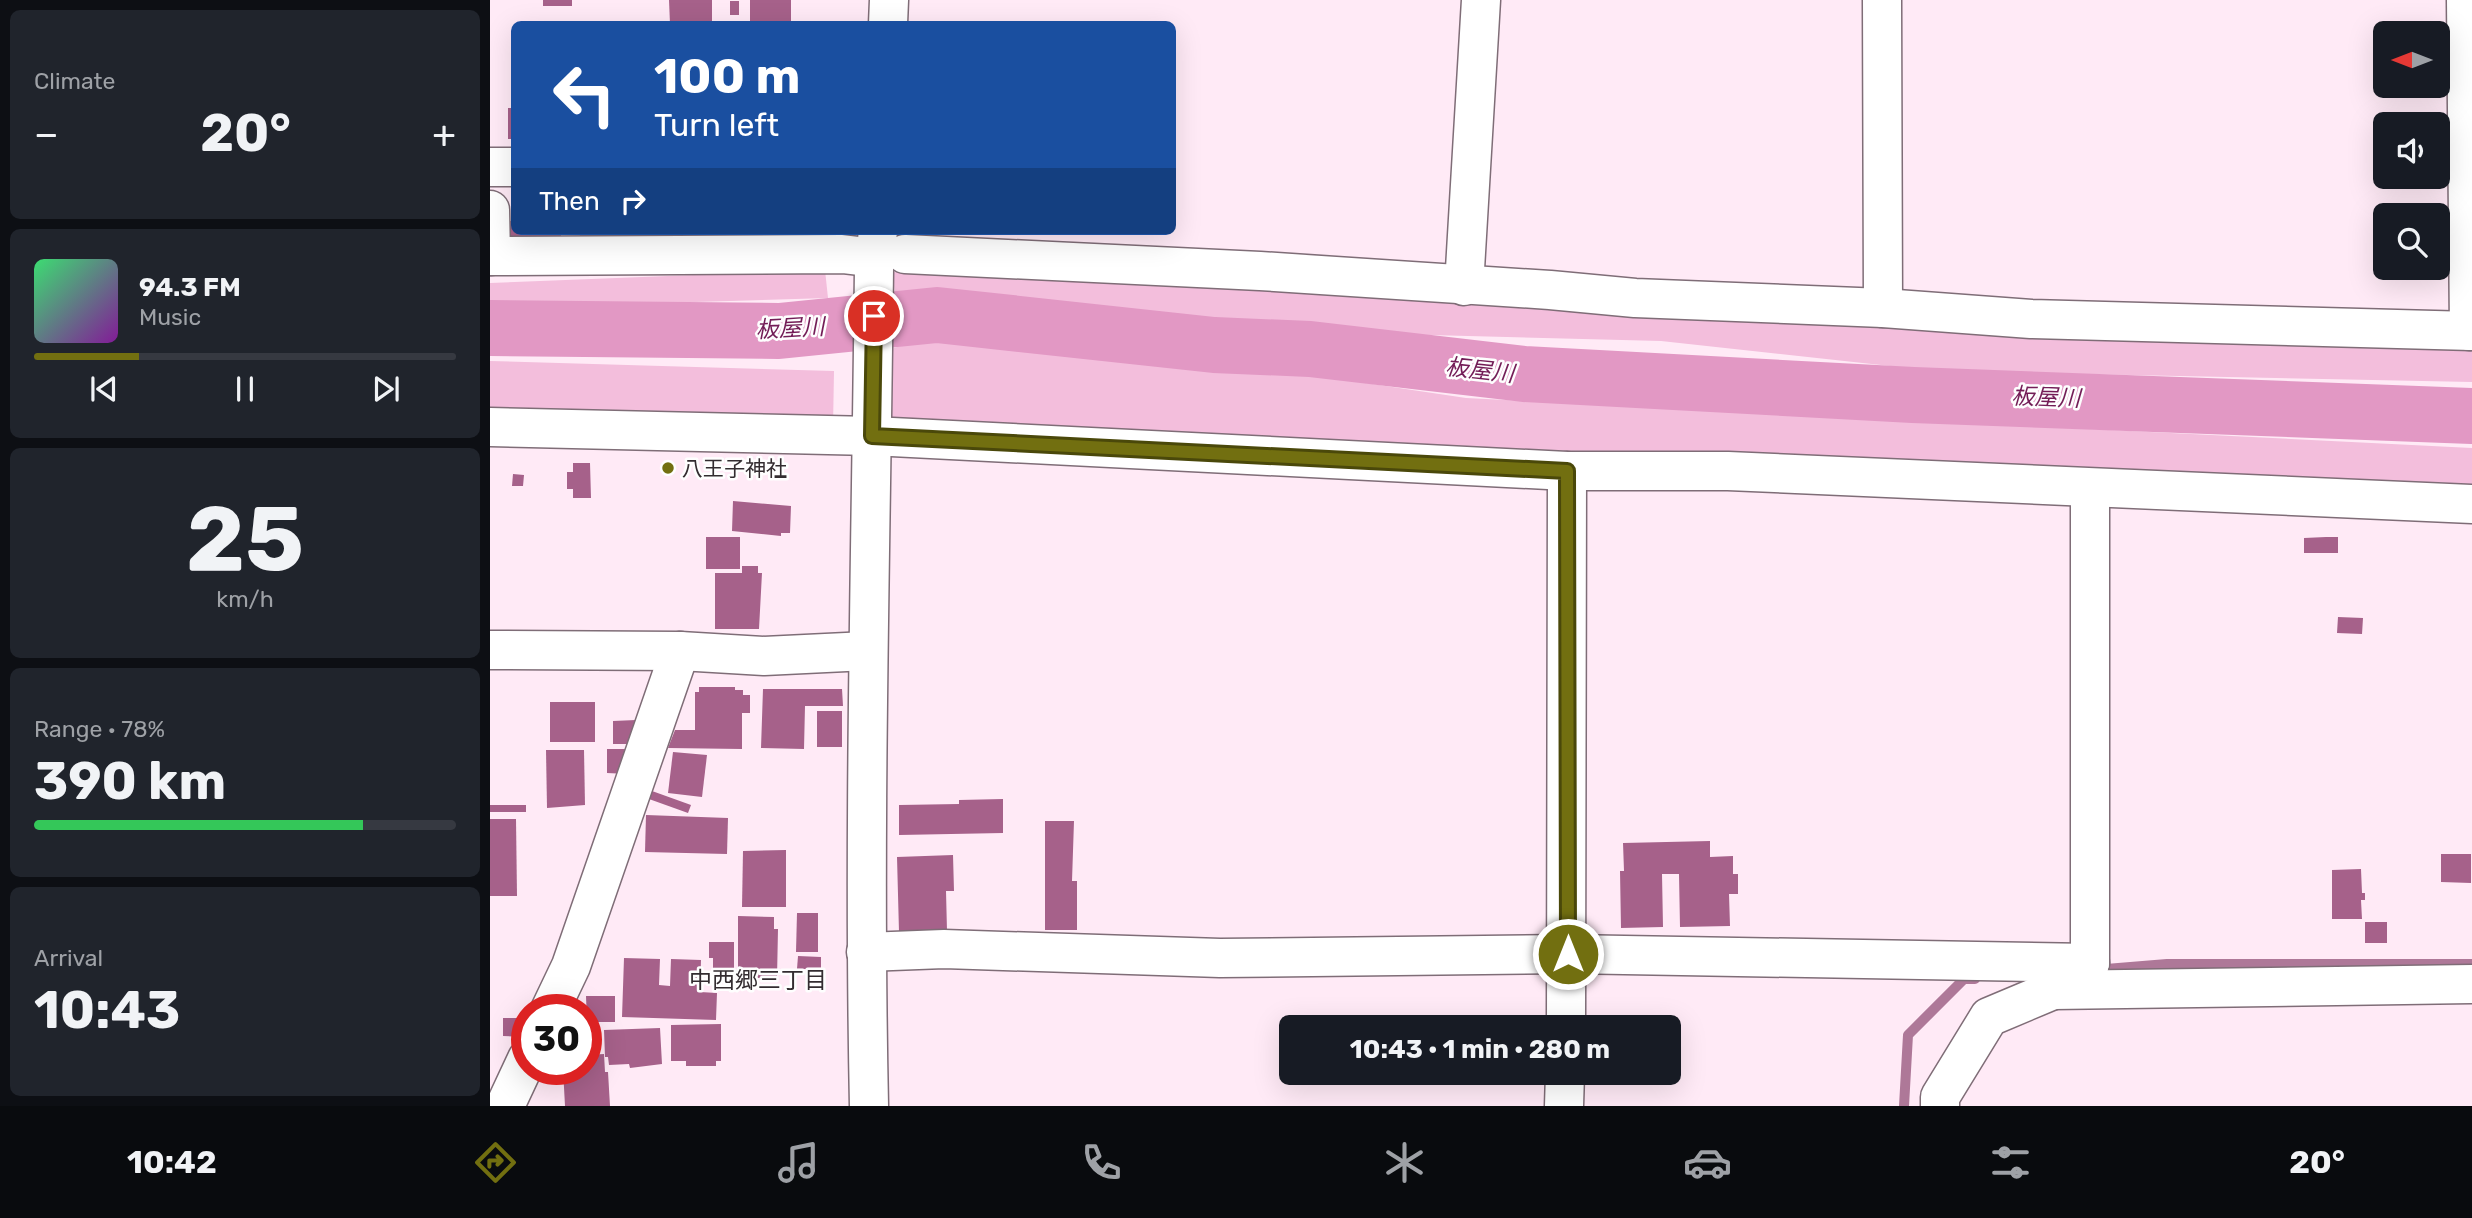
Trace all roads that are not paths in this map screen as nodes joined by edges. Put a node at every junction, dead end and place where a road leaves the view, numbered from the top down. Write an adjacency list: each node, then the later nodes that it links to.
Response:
1 (889, 0): 5 (street)
2 (1481, 0): 11 (street)
3 (1882, 0): 12 (street)
4 (2466, 0): 13 (street)
5 (888, 21)
6 (490, 167): 7 (street)
7 (511, 167)
8 (490, 210): 10 (street)
9 (883, 253): 10 (street); 11 (street); 15 (street)
10 (490, 256)
11 (1464, 286): 12 (street)
12 (1883, 308): 13 (street)
13 (2471, 331)
14 (490, 427): 15 (street)
15 (872, 436): 16 (street); 21 (street)
16 (1567, 471): 17 (street); 23 (street)
17 (2090, 488): 18 (street); 24 (street)
18 (2472, 505)
19 (490, 650): 20 (street)
20 (680, 651): 21 (street); 27 (street)
21 (867, 651): 22 (street)
22 (866, 951): 23 (street); 32 (street)
23 (1568, 954): 24 (street); 28 (street)
24 (2090, 963): 26 (street)
25 (2472, 984): 26 (street)
26 (2053, 990): 34 (street)
27 (558, 994)
28 (1566, 1015)
29 (515, 1085): 31 (street)
30 (1565, 1085): 33 (street)
31 (505, 1106)
32 (869, 1106)
33 (1564, 1106)
34 (1940, 1106)

